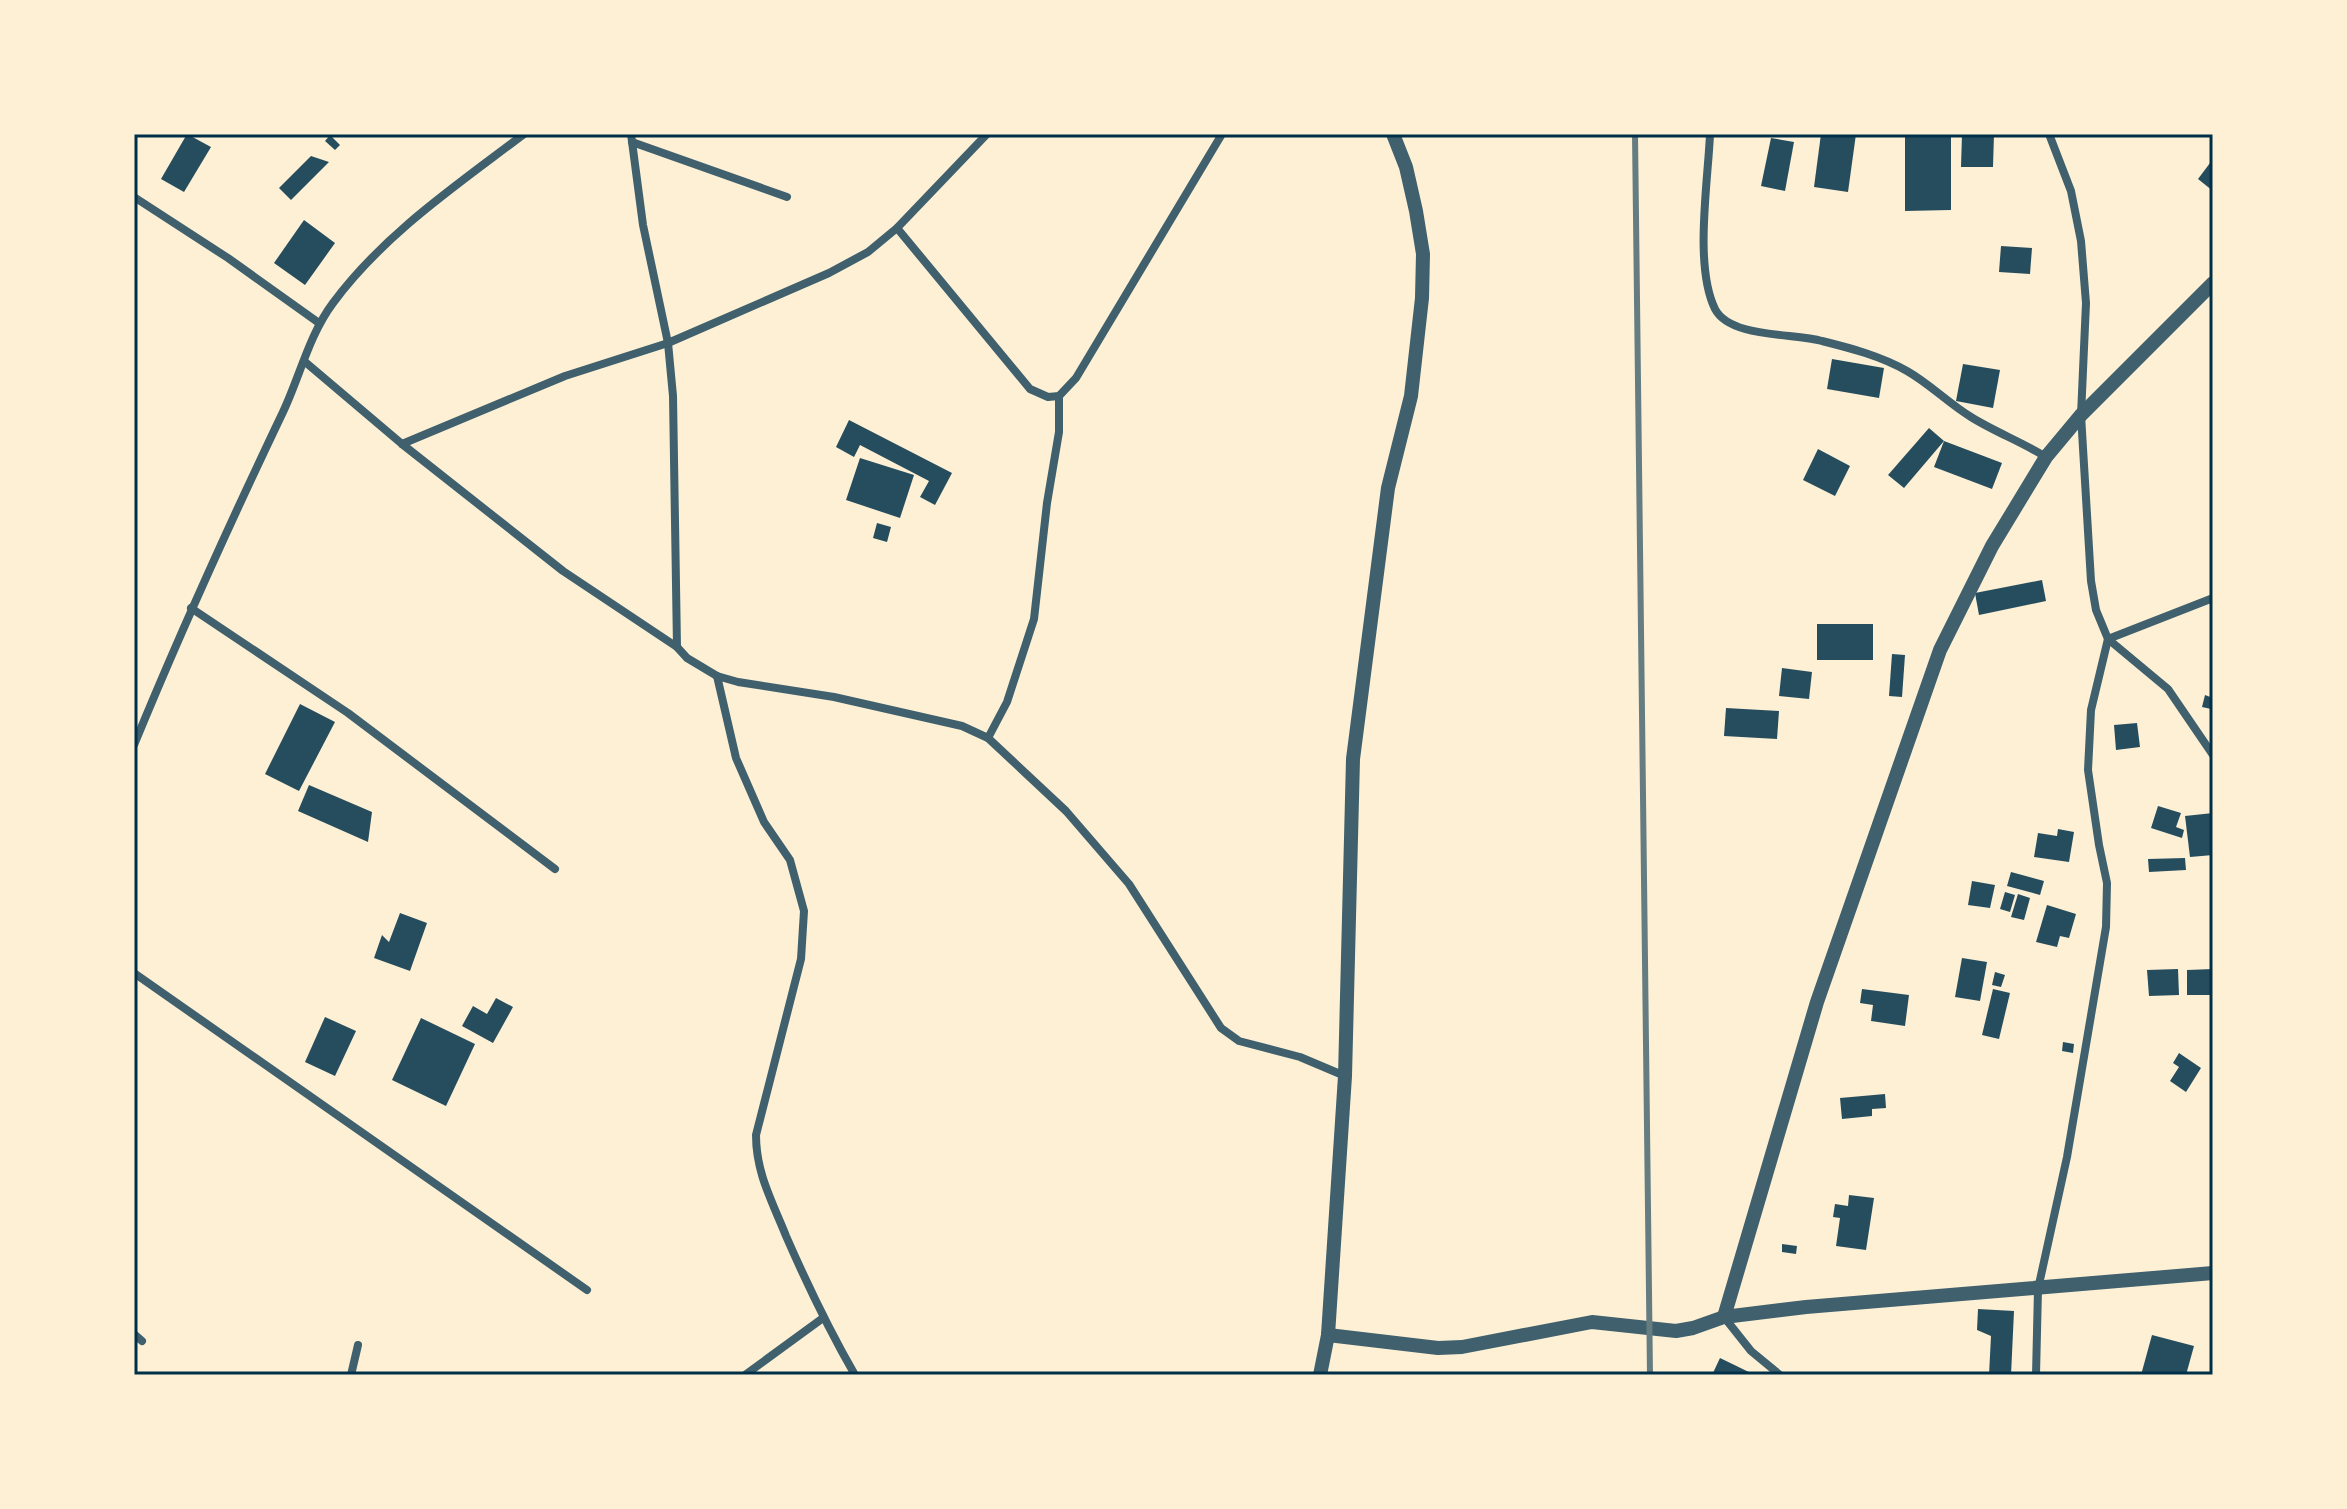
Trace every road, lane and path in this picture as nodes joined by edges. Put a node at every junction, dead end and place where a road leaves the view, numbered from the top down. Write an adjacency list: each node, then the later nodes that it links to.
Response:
1 (524, 134): 12 (street)
2 (987, 134): 10 (street)
3 (1222, 134): 15 (street)
4 (1393, 134): 29 (street)
5 (1710, 134): 18 (street)
6 (2049, 134): 16 (street)
7 (631, 138): 9 (street); 13 (street)
8 (134, 197): 12 (street)
9 (787, 197)
10 (897, 228): 13 (street); 15 (street)
11 (2213, 283): 16 (street)
12 (319, 323): 14 (street)
13 (668, 343): 17 (street); 22 (street)
14 (304, 361): 17 (street); 20 (street)
15 (1059, 396): 24 (street)
16 (2081, 415): 18 (street); 21 (street)
17 (402, 444): 22 (street)
18 (2046, 457): 33 (street)
19 (2213, 598): 21 (street)
20 (191, 608): 25 (street); 27 (street)
21 (2108, 639): 26 (street); 31 (street)
22 (677, 647): 23 (street)
23 (717, 676): 24 (street); 34 (street)
24 (988, 738): 29 (street)
25 (134, 745)
26 (2213, 755)
27 (555, 869)
28 (134, 973): 32 (street)
29 (1345, 1076): 35 (street)
30 (2213, 1273): 31 (street)
31 (2038, 1289): 33 (street); 42 (street)
32 (587, 1290)
33 (1724, 1317): 35 (street); 41 (street)
34 (823, 1318): 38 (street); 39 (street)
35 (1328, 1335): 40 (street)
36 (358, 1345): 37 (street)
37 (351, 1375)
38 (745, 1375)
39 (855, 1375)
40 (1320, 1375)
41 (1780, 1375)
42 (2036, 1375)

